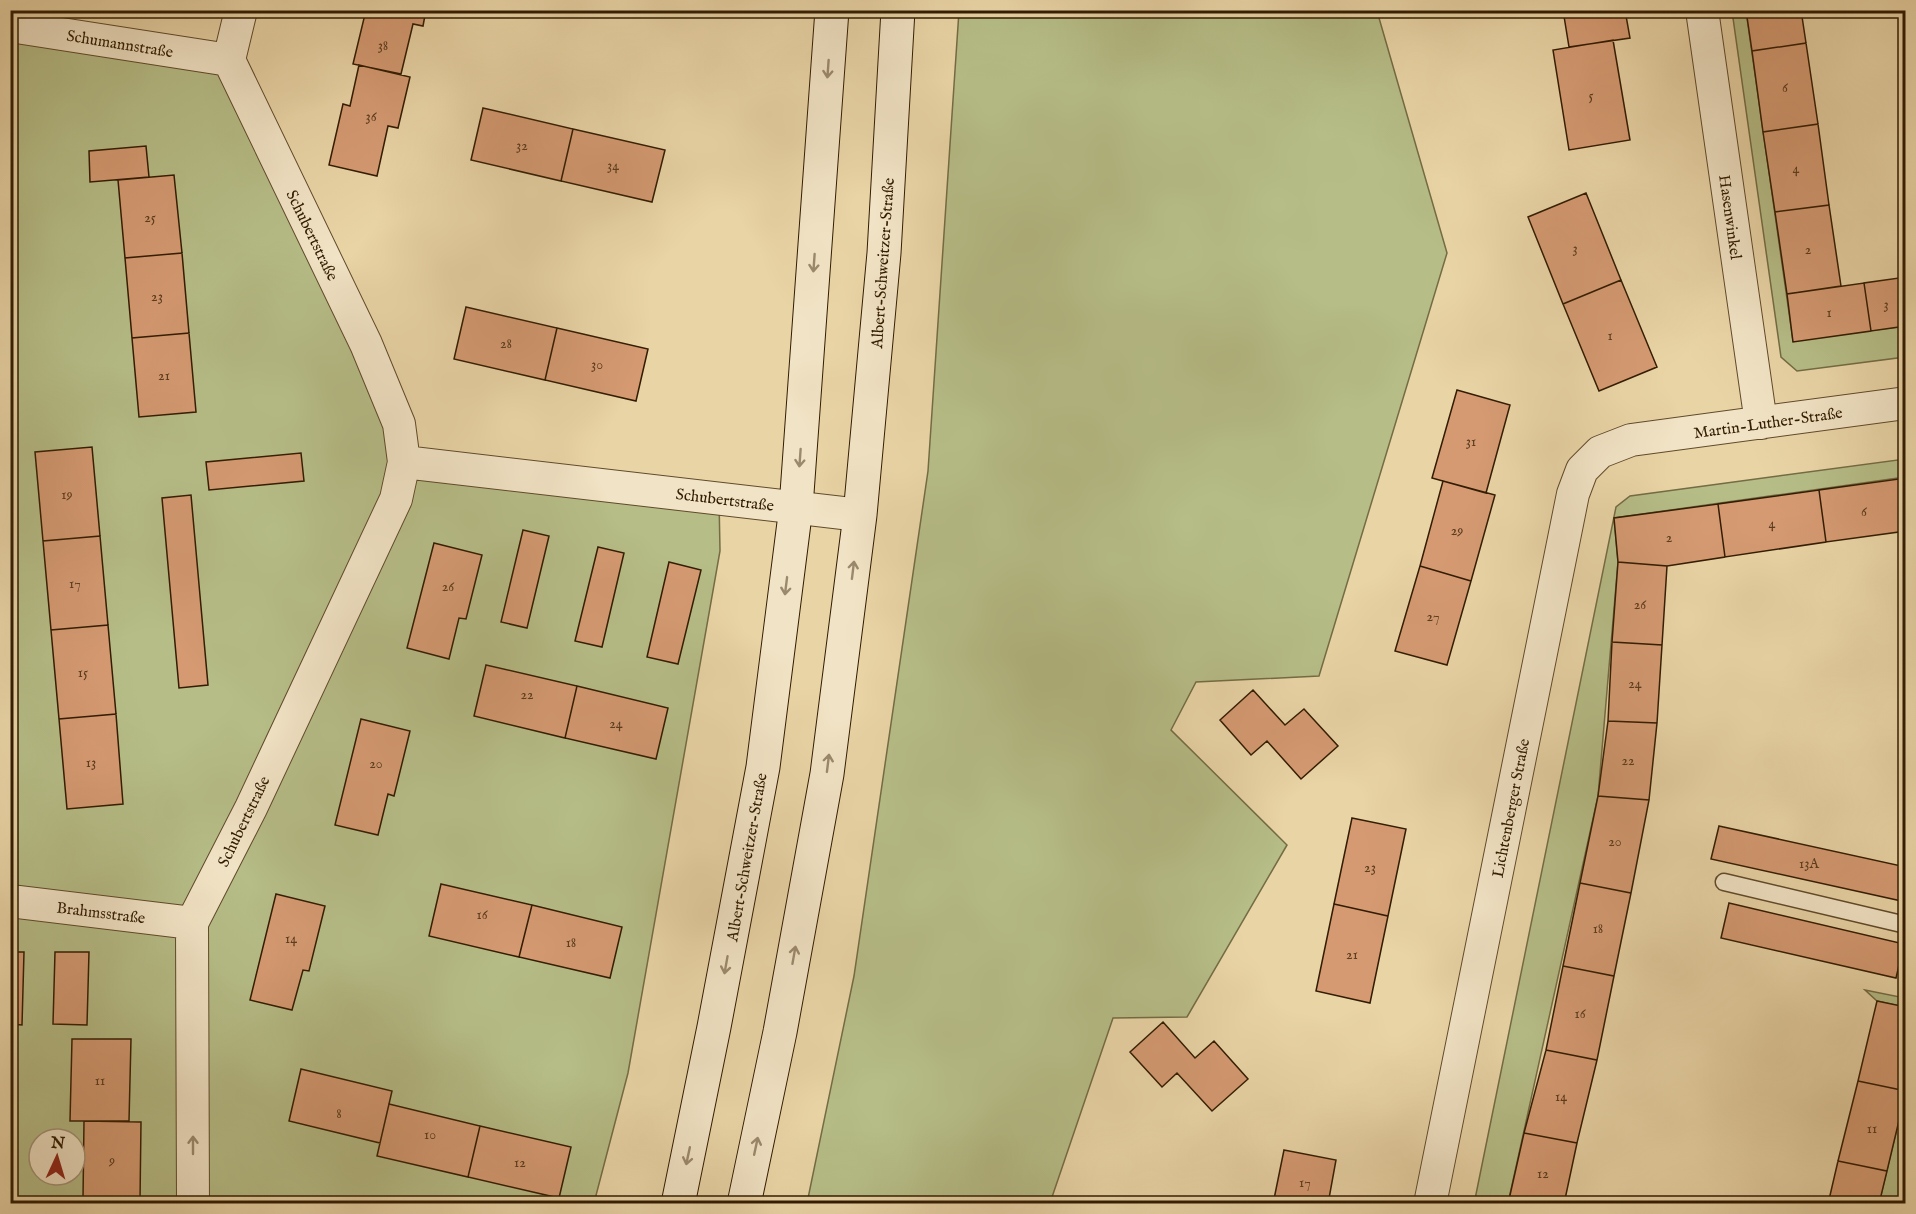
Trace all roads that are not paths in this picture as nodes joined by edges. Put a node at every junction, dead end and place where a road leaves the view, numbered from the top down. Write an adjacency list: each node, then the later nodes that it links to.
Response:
1 (241, 10): 6 (street)
2 (832, 10): 11 (main road, Albert-Schweitzer-Straße, one-way to 11)
3 (898, 10): 12 (main road, Albert-Schweitzer-Straße)
4 (1702, 10): 8 (street, Hasenwinkel)
5 (10, 26): 6 (street, Schumannstraße)
6 (229, 60): 10 (street, Schubertstraße)
7 (1905, 403): 8 (street, Martin-Luther-Straße)
8 (1761, 423): 9 (street, Martin-Luther-Straße)
9 (1631, 440): 20 (street, Lichtenberger Straße)
10 (404, 462): 11 (street, Schubertstraße); 15 (street, Schubertstraße)
11 (796, 507): 12 (street); 18 (main road, Albert-Schweitzer-Straße, one-way to 18)
12 (860, 515): 19 (main road, Albert-Schweitzer-Straße, one-way to 12)
13 (1725, 882): 16 (lane)
14 (10, 902): 15 (street, Brahmsstraße)
15 (192, 923): 17 (street, Schubertstraße, one-way to 15)
16 (1905, 925)
17 (193, 1203)
18 (678, 1203)
19 (744, 1203)
20 (1430, 1203)

